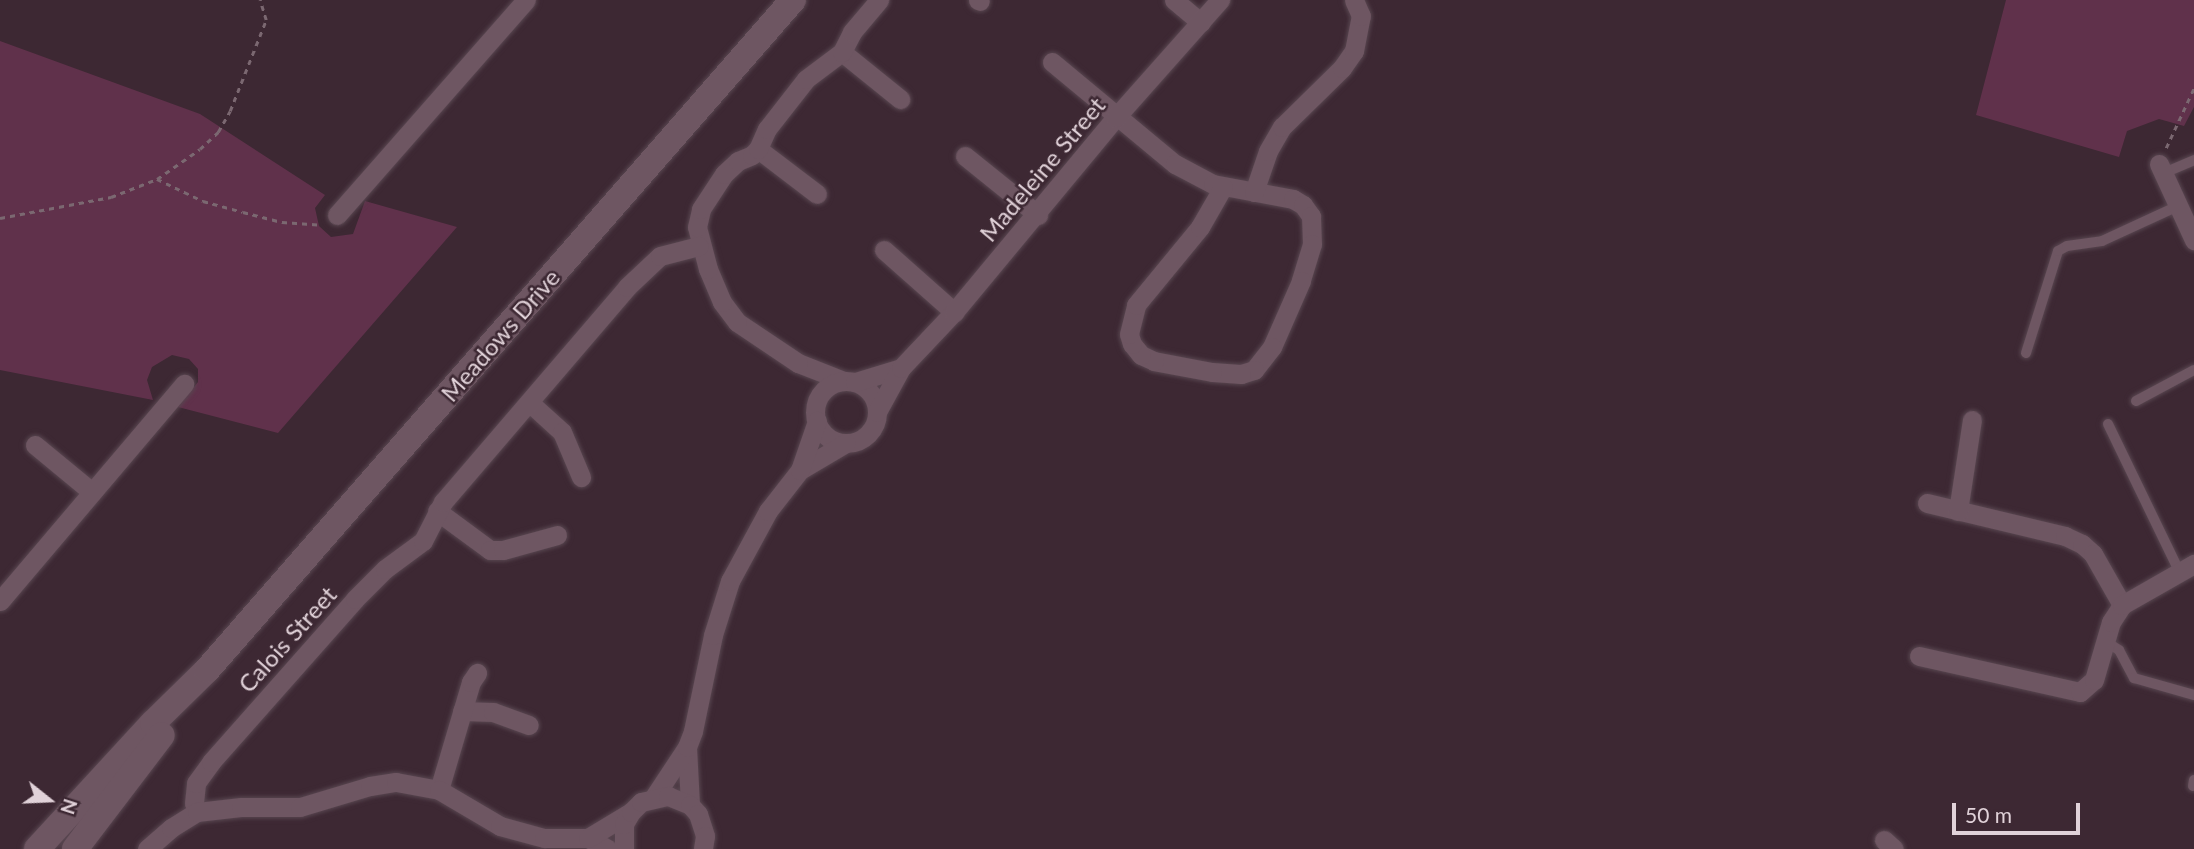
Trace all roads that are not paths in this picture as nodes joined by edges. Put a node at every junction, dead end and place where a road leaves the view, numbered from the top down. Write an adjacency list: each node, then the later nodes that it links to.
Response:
1 (526, 0): 20 (street)
2 (793, 0): 52 (street, Meadows Drive)
3 (879, 0): 8 (street)
4 (1174, 0): 7 (street)
5 (1220, 0): 7 (street, Madeleine Street)
6 (1354, 0): 17 (street)
7 (1201, 23): 11 (street, Madeleine Street)
8 (842, 52): 10 (street); 12 (street)
9 (1052, 62): 11 (street)
10 (900, 99)
11 (1116, 117): 16 (street); 21 (street, Madeleine Street)
12 (758, 149): 18 (street); 23 (street)
13 (965, 156): 21 (street)
14 (2194, 160): 15 (lane)
15 (2161, 169): 19 (street)
16 (1223, 187): 17 (street); 17 (street)
17 (1254, 192)
18 (817, 194)
19 (2178, 206): 22 (street); 26 (lane)
20 (337, 215)
21 (1038, 215): 25 (street, Madeleine Street)
22 (2194, 240)
23 (699, 246): 27 (street); 33 (street, Calois Street)
24 (884, 250): 25 (street)
25 (954, 312): 28 (street, Madeleine Street)
26 (2025, 353)
27 (798, 363): 30 (street); 34 (street)
28 (901, 368): 30 (street, Madeleine Street); 35 (street, Madeleine Street)
29 (2194, 370): 32 (lane)
30 (849, 382): 34 (street, Madeleine Street); 35 (street)
31 (184, 384): 42 (street)
32 (2136, 401)
33 (530, 403): 41 (street); 44 (street, Calois Street)
34 (817, 412): 38 (street); 40 (street, Madeleine Street)
35 (877, 412): 38 (street, Madeleine Street)
36 (1972, 420): 45 (street)
37 (2108, 424): 47 (lane)
38 (846, 443): 40 (street, Madeleine Street)
39 (35, 445): 42 (street)
40 (800, 470): 57 (street, Madeleine Street)
41 (581, 477)
42 (92, 492): 48 (street)
43 (1927, 503): 45 (street)
44 (438, 511): 46 (street); 61 (street, Calois Street)
45 (1958, 511): 49 (street)
46 (556, 535)
47 (2187, 568): 49 (street)
48 (0, 601)
49 (2122, 605): 50 (street)
50 (2105, 641): 51 (street); 54 (lane)
51 (1919, 656)
52 (207, 670): 64 (street, Meadows Drive); 65 (street, Meadows Drive)
53 (477, 673): 55 (street)
54 (2194, 695)
55 (462, 711): 56 (street); 58 (street)
56 (529, 725)
57 (687, 747): 59 (street, Madeleine Street); 60 (street, Madeleine Street)
58 (439, 790): 61 (street); 63 (street)
59 (654, 797): 60 (street); 62 (street, Madeleine Street)
60 (690, 805): 69 (street, Madeleine Street)
61 (197, 812): 66 (street)
62 (631, 812): 63 (street, Madeleine Street); 68 (street)
63 (588, 838): 67 (street)
64 (37, 849)
65 (75, 849)
66 (146, 849)
67 (608, 849)
68 (624, 849)
69 (703, 849)

